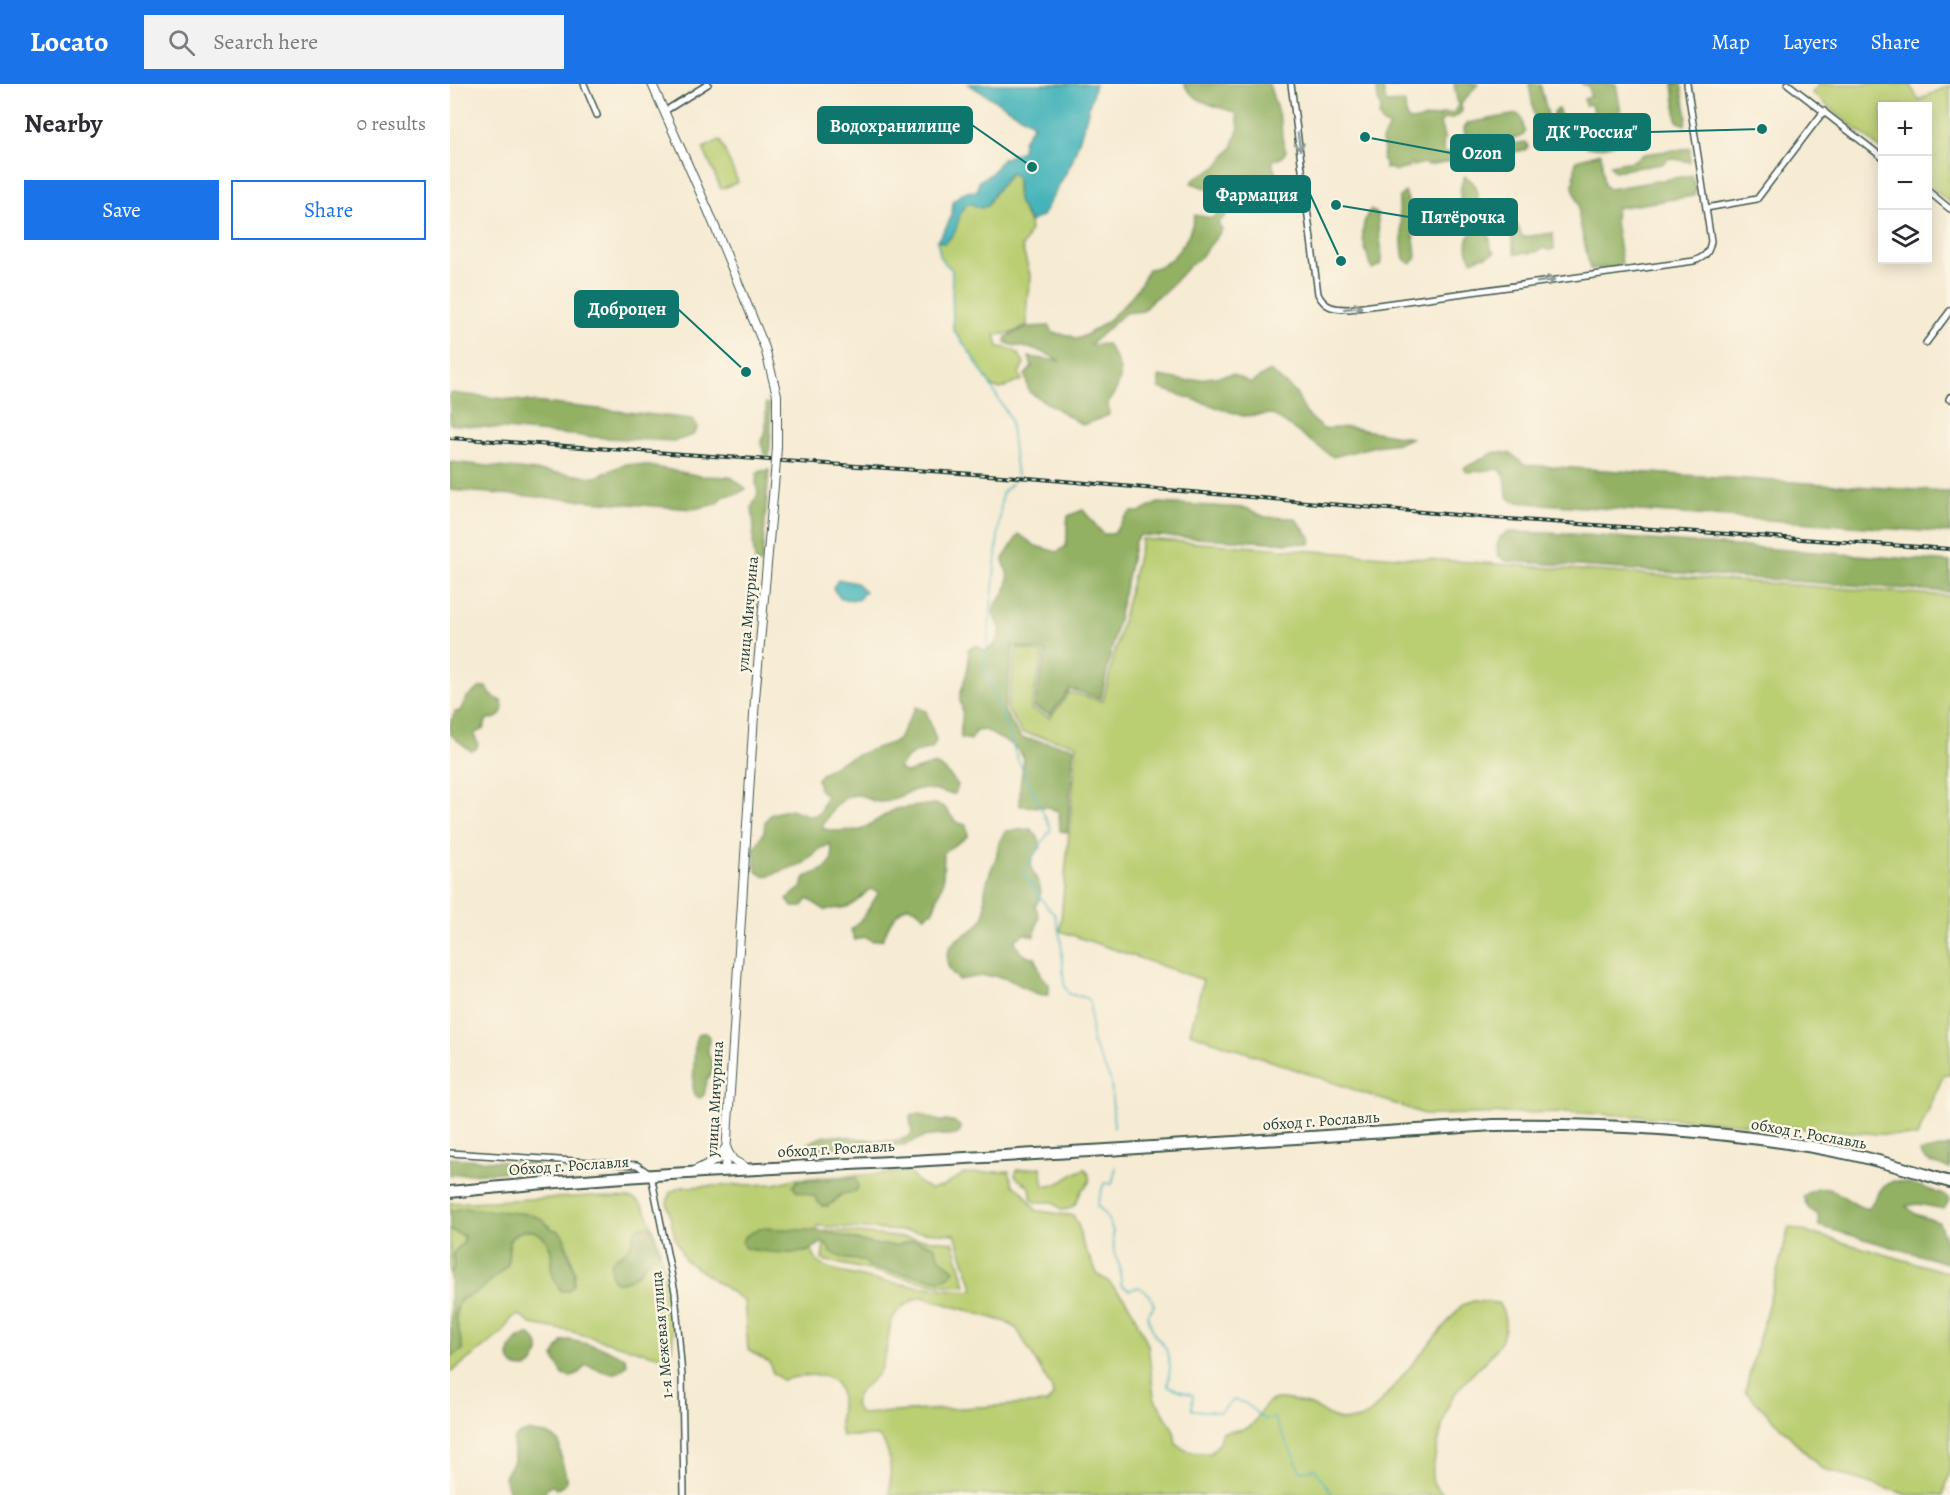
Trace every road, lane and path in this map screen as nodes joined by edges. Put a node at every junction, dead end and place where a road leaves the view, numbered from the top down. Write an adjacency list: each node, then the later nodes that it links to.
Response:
1 (584, 84): 9 (street)
2 (652, 84): 7 (main road, улица Мичурина)
3 (708, 84): 7 (street)
4 (1291, 84): 12 (street, one-way to 12)
5 (1687, 84): 12 (street)
6 (1788, 84): 8 (street)
7 (665, 111): 16 (main road, улица Мичурина, bridge)
8 (1824, 111): 10 (street); 12 (street)
9 (597, 115)
10 (1881, 156)
11 (1932, 194): 13 (street)
12 (1706, 208)
13 (1950, 209)
14 (1950, 311): 15 (street)
15 (1926, 343)
16 (726, 1146): 18 (main road); 19 (main road, улица Мичурина); 20 (main road)
17 (450, 1153): 21 (street)
18 (747, 1169): 19 (highway, обход г. Рославль); 22 (highway, обход г. Рославль)
19 (725, 1170): 20 (highway, обход г. Рославль)
20 (690, 1172): 21 (highway, Обход г. Рославля)
21 (651, 1175): 23 (highway, Обход г. Рославля); 24 (street, 1-я Межевая улица)
22 (1950, 1182)
23 (450, 1192)
24 (684, 1495)

